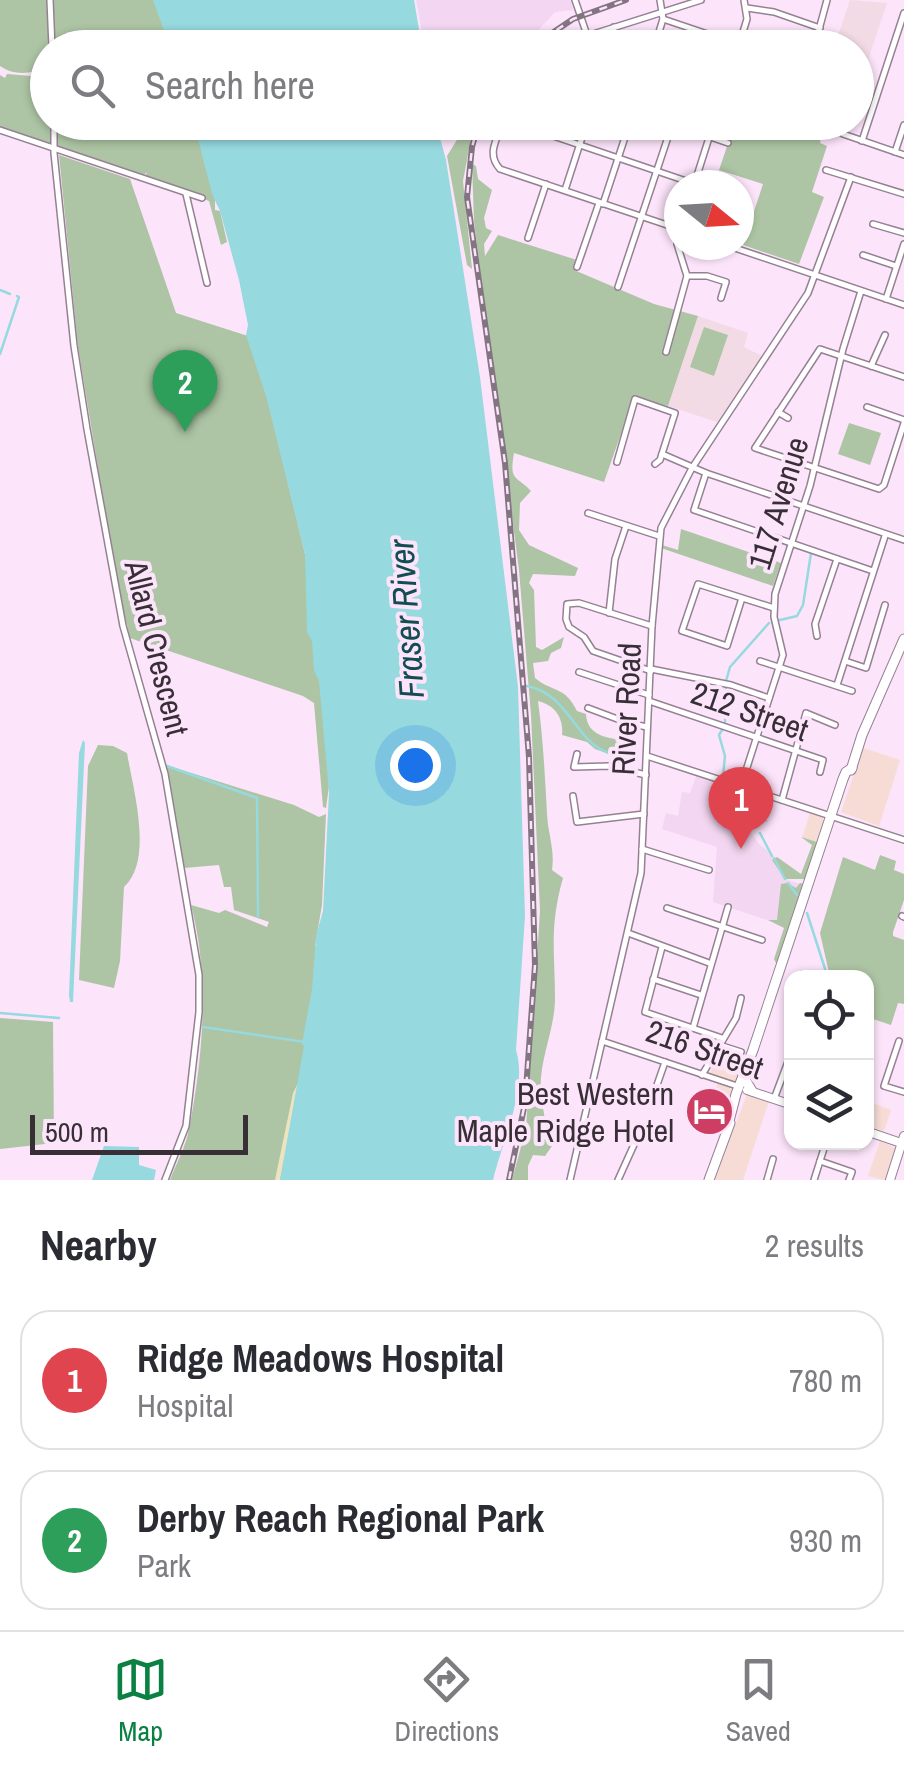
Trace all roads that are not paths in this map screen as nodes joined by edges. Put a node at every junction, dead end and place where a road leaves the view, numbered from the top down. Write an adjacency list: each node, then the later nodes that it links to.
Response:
1 (50, 0): 11 (street)
2 (575, 0): 12 (street)
3 (660, 0): 8 (street)
4 (701, 0): 8 (street)
5 (828, 0): 10 (street)
6 (746, 4): 10 (street); 17 (street)
7 (904, 12): 18 (street)
8 (663, 18): 9 (street); 15 (street); 16 (street)
9 (614, 27): 13 (street); 14 (street)
10 (820, 28)
11 (51, 30)
12 (585, 30)
13 (605, 30)
14 (614, 30)
15 (659, 30)
16 (694, 30)
17 (744, 30)
18 (874, 104)
19 (904, 126): 33 (street)
20 (0, 130): 32 (street)
21 (54, 140): 32 (street, Allard Crescent)
22 (496, 140): 41 (street)
23 (565, 140): 31 (street)
24 (582, 140): 31 (street)
25 (624, 140): 35 (street)
26 (667, 140): 36 (street)
27 (709, 140): 37 (street)
28 (718, 140): 30 (street)
29 (862, 141): 33 (street)
30 (728, 144)
31 (580, 145): 35 (street); 42 (street)
32 (54, 149): 43 (street); 156 (street, Allard Crescent)
33 (895, 152): 34 (street)
34 (904, 156)
35 (618, 158): 36 (street); 46 (street)
36 (656, 170): 39 (street); 47 (street)
37 (700, 170)
38 (826, 170): 40 (street)
39 (664, 173)
40 (851, 176): 44 (street); 59 (street, River Road)
41 (546, 184): 42 (street); 51 (street)
42 (565, 190): 46 (street)
43 (186, 194): 45 (street); 60 (street)
44 (904, 194)
45 (202, 198)
46 (601, 203): 47 (street); 56 (street)
47 (641, 216): 49 (street); 61 (street)
48 (873, 224): 50 (street)
49 (664, 225)
50 (904, 234)
51 (528, 238)
52 (904, 244): 57 (street)
53 (754, 255): 59 (street)
54 (863, 255): 57 (street)
55 (682, 260): 58 (street)
56 (578, 266)
57 (896, 266): 64 (street)
58 (687, 276): 63 (street); 67 (street)
59 (816, 276): 62 (street); 78 (street, River Road)
60 (207, 283)
61 (618, 286)
62 (861, 291): 64 (street); 68 (street, 117 Avenue)
63 (721, 298)
64 (886, 299): 65 (street)
65 (904, 305)
66 (884, 335): 69 (street)
67 (666, 352)
68 (842, 356): 69 (street); 72 (street); 79 (street, 117 Avenue)
69 (871, 366): 70 (street)
70 (904, 377)
71 (867, 407): 74 (street)
72 (778, 412): 73 (street); 79 (street)
73 (788, 418)
74 (904, 422): 79 (street)
75 (662, 454): 76 (street); 77 (street); 78 (street)
76 (617, 462)
77 (655, 464)
78 (692, 468): 80 (street); 85 (street, River Road)
79 (814, 468): 81 (street, 117 Avenue)
80 (706, 473): 81 (street); 87 (street)
81 (804, 506): 84 (street); 87 (street, 117 Avenue)
82 (588, 513): 83 (street)
83 (626, 526): 85 (street); 93 (street)
84 (886, 534): 86 (street); 89 (street)
85 (659, 536): 94 (street, River Road)
86 (904, 540)
87 (792, 543): 88 (street); 92 (street, 117 Avenue)
88 (837, 559): 89 (street); 95 (street)
89 (874, 571): 98 (street)
90 (742, 598): 90 (street); 92 (street)
91 (885, 605): 98 (street)
92 (774, 608): 99 (street, 117 Avenue)
93 (608, 613): 94 (street); 100 (street)
94 (652, 626): 100 (street, River Road)
95 (817, 636)
96 (904, 639): 120 (highway)
97 (760, 661): 99 (street)
98 (845, 661): 102 (street)
99 (780, 666): 102 (street); 105 (street, 117 Avenue)
100 (651, 669): 104 (street, River Road); 105 (street)
101 (579, 672): 104 (street, 212 Street)
102 (838, 685): 103 (street)
103 (852, 692)
104 (649, 698): 108 (street, River Road); 109 (street, 212 Street)
105 (770, 698): 109 (street, 117 Avenue)
106 (588, 708): 108 (street)
107 (836, 726): 110 (street)
108 (648, 727): 112 (street, River Road)
109 (757, 737): 110 (street, 212 Street); 115 (street, 117 Avenue)
110 (794, 750): 113 (street, 212 Street); 117 (street)
111 (576, 754): 114 (street)
112 (647, 756): 114 (street, River Road); 115 (street)
113 (820, 772)
114 (646, 776): 119 (street, River Road)
115 (741, 786): 117 (street)
116 (574, 796): 119 (street)
117 (782, 800): 118 (street)
118 (819, 812): 120 (street); 121 (highway)
119 (644, 814): 123 (street, River Road)
120 (834, 817): 121 (highway); 122 (street); 125 (highway)
121 (827, 826): 125 (highway)
122 (904, 840)
123 (642, 849): 124 (street); 129 (street, River Road)
124 (709, 870)
125 (804, 900): 144 (highway)
126 (728, 907): 128 (street)
127 (667, 908): 128 (street)
128 (722, 926): 130 (street); 132 (street)
129 (628, 933): 131 (street); 137 (street, River Road)
130 (762, 940)
131 (662, 947): 132 (street); 133 (street)
132 (710, 963): 134 (street)
133 (653, 979): 134 (street); 136 (street)
134 (701, 995): 136 (street)
135 (741, 998): 138 (street)
136 (693, 1028): 138 (street)
137 (602, 1041): 142 (street, 216 Street); 157 (street, River Road)
138 (720, 1041): 140 (street); 143 (street)
139 (899, 1041): 145 (street)
140 (741, 1052)
141 (789, 1060): 146 (street)
142 (665, 1062): 143 (street, 216 Street); 147 (street)
143 (702, 1075): 144 (street, 216 Street)
144 (741, 1088): 146 (main road, 216 Street); 159 (highway)
145 (904, 1092)
146 (774, 1099): 148 (main road, 216 Street)
147 (651, 1102)
148 (784, 1102)
149 (642, 1127): 158 (street)
150 (874, 1133): 151 (main road)
151 (903, 1141): 162 (main road)
152 (823, 1150): 154 (street)
153 (774, 1160): 160 (street)
154 (820, 1161): 155 (street); 161 (street)
155 (850, 1176)
156 (165, 1180)
157 (570, 1180)
158 (618, 1180)
159 (709, 1180)
160 (766, 1180)
161 (814, 1180)
162 (890, 1180)

